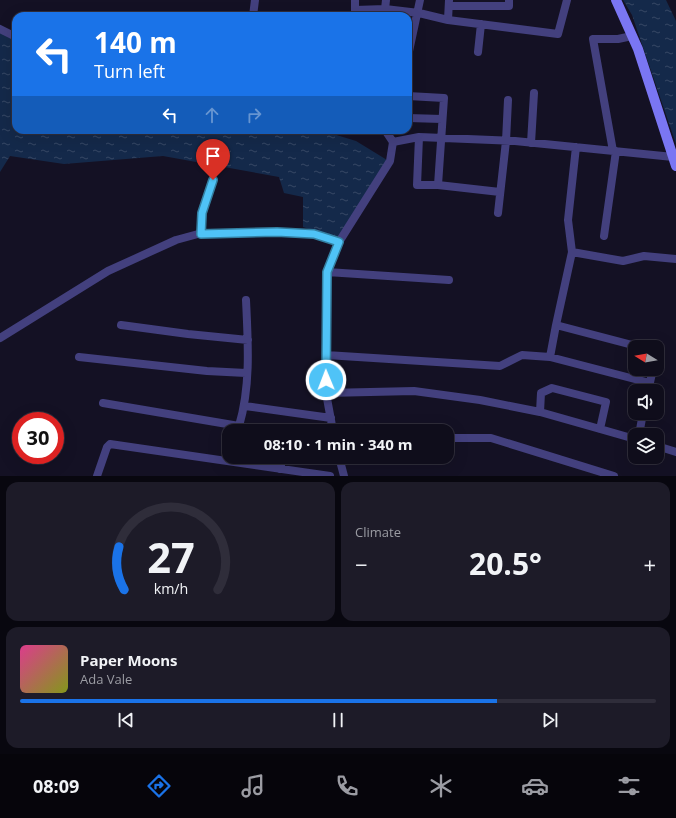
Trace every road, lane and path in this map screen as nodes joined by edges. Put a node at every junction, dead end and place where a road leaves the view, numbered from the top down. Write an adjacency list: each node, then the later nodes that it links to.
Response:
1 (255, 0): 10 (street)
2 (355, 0): 11 (street)
3 (386, 0): 9 (street)
4 (420, 0): 15 (street)
5 (509, 0): 8 (street)
6 (567, 0): 17 (street)
7 (616, 0): 20 (main road)
8 (449, 3): 16 (street)
9 (385, 10): 12 (street); 13 (street)
10 (254, 12)
11 (355, 12)
12 (365, 12)
13 (407, 12)
14 (412, 12): 15 (street)
15 (418, 13): 16 (street); 21 (street)
16 (448, 20): 17 (street)
17 (481, 24): 22 (street)
18 (0, 30): 19 (street)
19 (12, 35)
20 (632, 36): 35 (street); 36 (main road)
21 (412, 39)
22 (478, 52)
23 (534, 93): 33 (street)
24 (412, 96): 27 (street)
25 (508, 100): 31 (street)
26 (412, 118): 27 (street)
27 (442, 119): 30 (street)
28 (388, 134): 32 (street)
29 (419, 137): 30 (street); 32 (street); 38 (street)
30 (441, 138): 31 (street); 38 (street)
31 (506, 141): 33 (street); 39 (street)
32 (393, 142): 43 (street)
33 (531, 142): 34 (street)
34 (576, 147): 35 (street); 44 (street)
35 (614, 151): 36 (street); 42 (street)
36 (674, 161)
37 (213, 180): 41 (street)
38 (438, 185): 39 (street)
39 (500, 192): 40 (street)
40 (498, 213)
41 (201, 234): 43 (street); 51 (street)
42 (604, 236)
43 (339, 242): 46 (street)
44 (572, 252): 45 (street); 50 (street)
45 (676, 259)
46 (327, 272): 47 (street); 54 (street)
47 (449, 280)
48 (246, 300): 52 (street)
49 (121, 324): 52 (street)
50 (556, 325): 53 (street); 55 (street)
51 (0, 338)
52 (248, 340): 57 (street)
53 (628, 344)
54 (326, 355): 55 (street); 59 (street)
55 (550, 356): 58 (street)
56 (79, 357): 57 (street)
57 (246, 373): 61 (street)
58 (639, 384)
59 (326, 393): 62 (street); 63 (street)
60 (103, 403): 66 (street)
61 (245, 406): 63 (street); 64 (street)
62 (540, 412): 67 (street); 67 (street)
63 (331, 418): 65 (street)
64 (241, 424)
65 (332, 424)
66 (222, 426)
67 (600, 429): 68 (street)
68 (628, 437)
69 (454, 438): 78 (street)
70 (664, 448): 71 (street)
71 (676, 452)
72 (281, 464): 74 (street)
73 (341, 464): 77 (street)
74 (280, 469): 75 (street); 76 (street)
75 (97, 476)
76 (330, 476)
77 (344, 476)
78 (614, 476)

